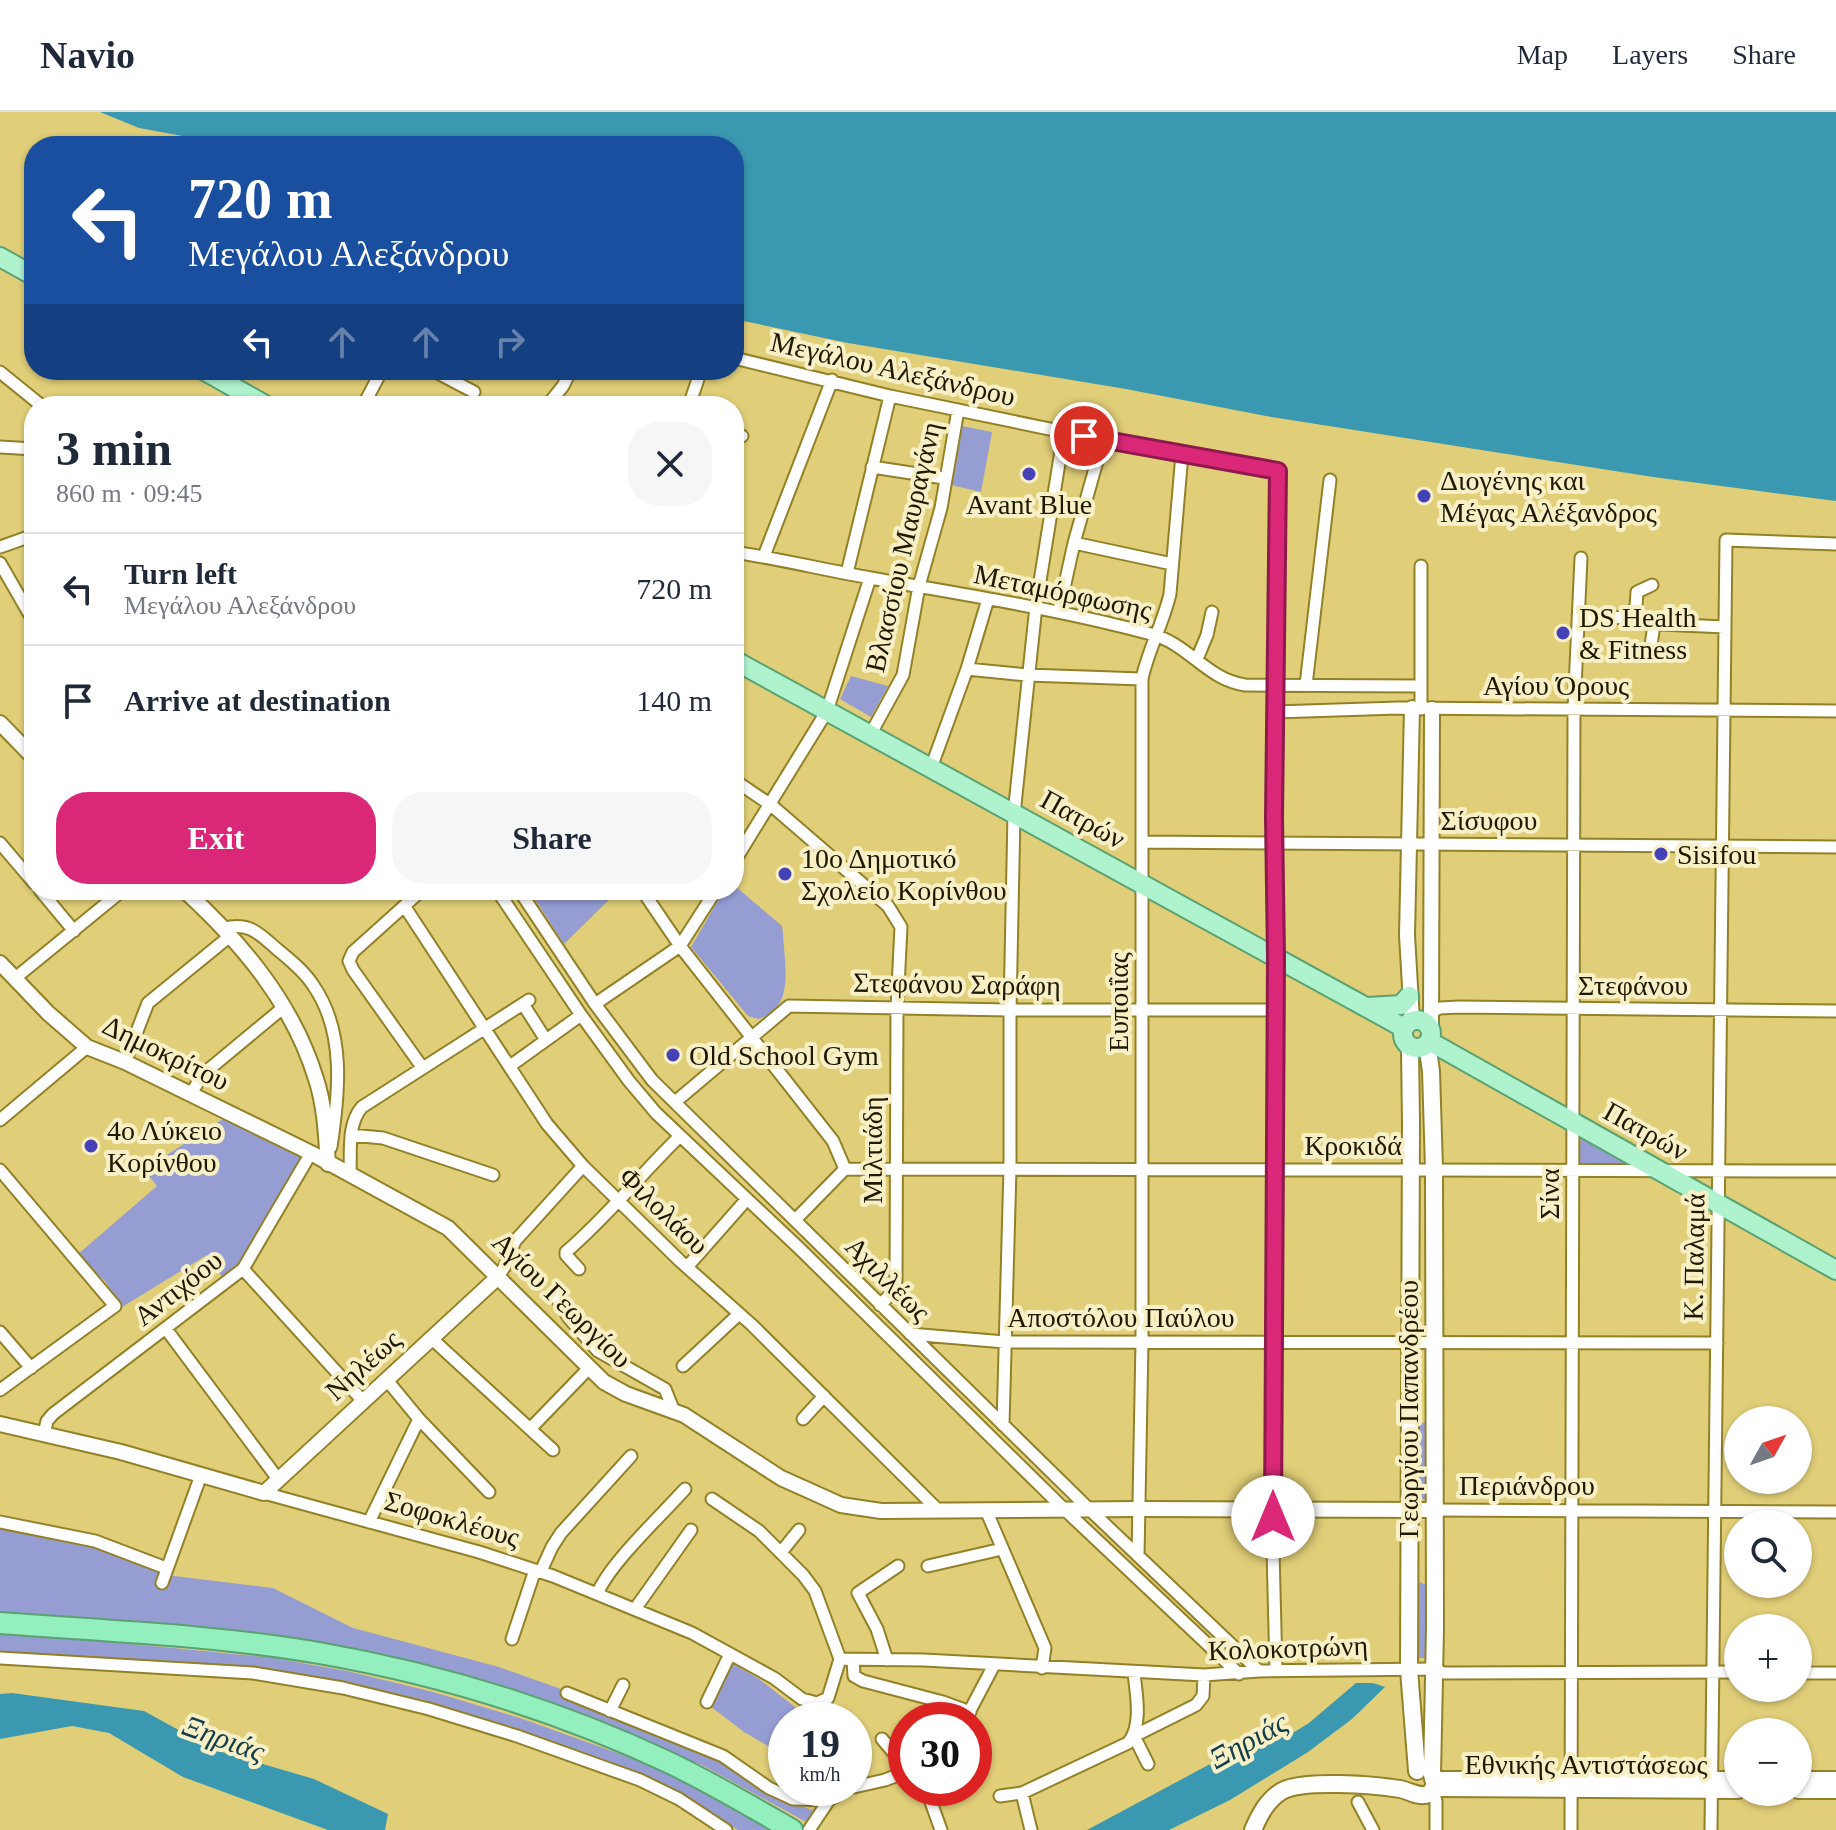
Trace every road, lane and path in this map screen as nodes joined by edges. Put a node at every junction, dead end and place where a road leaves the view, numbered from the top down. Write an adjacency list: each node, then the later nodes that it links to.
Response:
1 (0, 257): 2 (main road)
2 (24, 270)
3 (744, 360): 7 (street, Μεγάλου Αλεξάνδρου)
4 (0, 372): 9 (street)
5 (221, 380): 10 (main road)
6 (451, 380): 8 (street)
7 (832, 380): 11 (street, Μεγάλου Αλεξάνδρου); 26 (street)
8 (474, 392)
9 (30, 396)
10 (249, 396)
11 (890, 396): 12 (street, Μεγάλου Αλεξάνδρου); 18 (street)
12 (958, 410): 13 (street, Μεγάλου Αλεξάνδρου); 19 (street, Βλασσίου Μαυραγάνη)
13 (1064, 432): 14 (street, Μεγάλου Αλεξάνδρου); 37 (street)
14 (1103, 440): 17 (street, Μεγάλου Αλεξάνδρου); 22 (street)
15 (0, 447): 16 (street)
16 (24, 448)
17 (1182, 454): 29 (street, Ευποιΐας); 49 (street, Μεγάλου Αλεξάνδρου)
18 (872, 467): 19 (street); 31 (street)
19 (944, 478): 34 (street, Βλασσίου Μαυραγάνη)
20 (1330, 480): 50 (street)
21 (24, 539): 24 (street)
22 (1074, 543): 29 (street); 38 (street)
23 (1836, 544): 41 (street, Κ. Παλαμά)
24 (0, 547)
25 (744, 553): 26 (street, Μεταμόρφωσης)
26 (764, 556): 31 (street, Μεταμόρφωσης)
27 (1581, 558): 40 (street, Σίνα)
28 (0, 563): 36 (street)
29 (1172, 564): 42 (street, Ευποιΐας)
30 (1421, 566): 51 (street, Γεωργίου Παπανδρέου)
31 (847, 573): 32 (street, Μεταμόρφωσης)
32 (870, 578): 34 (street, Μεταμόρφωσης); 55 (street)
33 (1652, 585): 40 (street)
34 (919, 586): 35 (street, Μεταμόρφωσης); 59 (street, Βλασσίου Μαυραγάνη)
35 (988, 599): 37 (street, Μεταμόρφωσης); 46 (street)
36 (24, 605)
37 (1036, 606): 38 (street, Μεταμόρφωσης); 47 (street)
38 (1059, 611): 42 (street, Μεταμόρφωσης)
39 (1212, 612): 44 (street)
40 (1578, 616): 53 (street, Σίνα)
41 (1725, 627): 43 (street); 54 (street, Κ. Παλαμά)
42 (1157, 635): 44 (street, Μεταμόρφωσης); 48 (street, Ευποιΐας)
43 (1651, 645)
44 (1197, 659): 49 (street, Μεταμόρφωσης)
45 (744, 665): 55 (main road, Πατρών)
46 (967, 669): 47 (street); 61 (street)
47 (1027, 675): 48 (street); 64 (street)
48 (1142, 679): 65 (street, Ευποιΐας)
49 (1277, 685): 50 (street, Μεταμόρφωσης); 57 (street)
50 (1306, 685): 51 (street, Μεταμόρφωσης)
51 (1420, 686): 52 (street, Γεωργίου Παπανδρέου)
52 (1422, 709): 53 (street, Αγίου Όρους); 57 (street, Αγίου Όρους); 68 (street, Γεωργίου Παπανδρέου); 70 (street, Γεωργίου Παπανδρέου)
53 (1574, 709): 54 (street, Αγίου Όρους); 69 (street, Σίνα)
54 (1724, 710): 56 (street, Αγίου Όρους); 71 (street, Κ. Παλαμά)
55 (827, 711): 59 (main road, Πατρών); 63 (street)
56 (1836, 711)
57 (1275, 712): 67 (street)
58 (0, 723): 60 (street)
59 (870, 735): 61 (main road, Πατρών)
60 (24, 748)
61 (931, 768): 64 (main road, Πατρών)
62 (744, 787): 63 (street, Μιλτιάδη)
63 (771, 805): 72 (street); 94 (street, Μιλτιάδη)
64 (1014, 814): 75 (main road, Πατρών); 98 (street)
65 (1142, 842): 67 (street, Σίσυφου); 75 (street, Ευποιΐας)
66 (0, 843): 74 (street)
67 (1274, 843): 70 (street, Σίσυφου); 88 (street)
68 (1430, 843): 69 (street, Σίσυφου); 70 (street, Σίσυφου); 104 (street, Γεωργίου Παπανδρέου)
69 (1574, 844): 71 (street, Σίσυφου); 97 (street, Σίνα)
70 (1409, 845): 102 (street, Γεωργίου Παπανδρέου)
71 (1722, 846): 73 (street, Σίσυφου); 95 (street, Κ. Παλαμά)
72 (744, 847)
73 (1836, 847)
74 (24, 871)
75 (1141, 884): 88 (main road, Πατρών); 96 (street, Ευποιΐας)
76 (48, 900): 85 (street)
77 (111, 900): 85 (street)
78 (194, 900): 86 (street)
79 (412, 900): 84 (street)
80 (504, 900): 101 (street, Αχιλλέως)
81 (526, 900): 91 (street, Αχιλλέως)
82 (649, 900): 87 (street)
83 (710, 900): 87 (street)
84 (405, 907): 103 (street, Φιλολάου); 111 (street)
85 (74, 931): 90 (street)
86 (227, 932): 93 (street); 107 (street); 120 (street)
87 (680, 946): 91 (street); 105 (street)
88 (1276, 958): 92 (main road, Πατρών); 99 (street)
89 (0, 963): 90 (street, Δημοκρίτου)
90 (14, 979): 108 (street, Δημοκρίτου)
91 (595, 1004): 114 (street, Αχιλλέως)
92 (1364, 1006): 102 (main road, Πατρών); 102 (main road)
93 (284, 1007): 112 (street); 120 (street)
94 (897, 1007): 98 (street, Στεφάνου Σαράφη); 105 (street, Στεφάνου Σαράφη); 126 (street, Μιλτιάδη)
95 (1721, 1008): 97 (street, Στεφάνου); 100 (street, Στεφάνου); 132 (street, Κ. Παλαμά)
96 (1142, 1009): 98 (street, Στεφάνου Σαράφη); 99 (street, Στεφάνου Σαράφη); 123 (street, Ευποιΐας)
97 (1573, 1009): 104 (street, Στεφάνου); 116 (street, Σίνα)
98 (1010, 1010): 122 (street)
99 (1274, 1010): 127 (street)
100 (1836, 1011)
101 (581, 1015): 106 (street); 118 (street, Αχιλλέως)
102 (1409, 1021): 104 (main road, Πατρών); 104 (main road); 128 (main road, Γεωργίου Παπανδρέου)
103 (484, 1030): 106 (street); 110 (street, Φιλολάου); 111 (street)
104 (1430, 1032): 116 (main road, Πατρών); 129 (main road, Γεωργίου Παπανδρέου)
105 (752, 1034): 114 (street, Στεφάνου Σαράφη); 125 (street)
106 (546, 1040): 110 (street)
107 (133, 1041): 109 (street); 112 (street)
108 (87, 1047): 109 (street, Δημοκρίτου); 115 (street)
109 (125, 1062): 113 (street, Δημοκρίτου)
110 (510, 1066): 121 (street, Φιλολάου)
111 (422, 1067): 117 (street)
112 (202, 1075): 113 (street)
113 (191, 1094): 119 (street, Δημοκρίτου)
114 (675, 1102): 139 (street, Αχιλλέως)
115 (0, 1119)
116 (1574, 1123): 124 (main road, Πατρών); 131 (street, Σίνα)
117 (351, 1135): 134 (street); 135 (street)
118 (679, 1137): 136 (street, Αχιλλέως); 137 (street)
119 (311, 1153): 120 (street, Δημοκρίτου); 141 (street, Αντιχόου)
120 (328, 1164): 134 (street, Αγίου Γεωργίου)
121 (583, 1166): 137 (street, Φιλολάου); 144 (street)
122 (1010, 1168): 123 (street, Κροκιδά); 126 (street, Κροκιδά); 156 (street)
123 (1141, 1168): 127 (street, Κροκιδά); 152 (street, Ευποιΐας)
124 (1655, 1168): 131 (street, Κροκιδά); 132 (street, Κροκιδά); 138 (main road, Πατρών)
125 (845, 1169): 126 (street, Κροκιδά); 139 (street)
126 (896, 1169): 146 (street, Μιλτιάδη)
127 (1275, 1169): 128 (street, Κροκιδά); 153 (street)
128 (1411, 1169): 129 (street, Κροκιδά); 154 (main road, Γεωργίου Παπανδρέου)
129 (1434, 1169): 131 (street, Κροκιδά); 155 (main road, Γεωργίου Παπανδρέου)
130 (0, 1170): 161 (street)
131 (1573, 1170): 157 (street, Σίνα)
132 (1719, 1170): 133 (street, Κροκιδά); 138 (street, Κ. Παλαμά)
133 (1836, 1171)
134 (350, 1174): 144 (street, Αγίου Γεωργίου)
135 (493, 1175)
136 (747, 1199): 140 (street); 181 (street, Αχιλλέως)
137 (617, 1201): 140 (street, Φιλολάου); 142 (street)
138 (1718, 1204): 143 (main road, Πατρών); 158 (street, Κ. Παλαμά)
139 (795, 1220): 146 (street, Αχιλλέως)
140 (687, 1267): 147 (street, Φιλολάου)
141 (243, 1269): 148 (street, Αντιχόου); 165 (street)
142 (579, 1269)
143 (1836, 1270)
144 (498, 1277): 151 (street, Νηλέως); 160 (street, Αγίου Γεωργίου)
145 (555, 1295): 166 (street)
146 (880, 1305): 150 (street, Αχιλλέως)
147 (739, 1314): 159 (street); 164 (street, Φιλολάου)
148 (166, 1329): 172 (street, Αντιχόου); 176 (street)
149 (0, 1332): 161 (street)
150 (909, 1334): 156 (street, Αποστόλου Παύλου); 170 (street, Αχιλλέως)
151 (431, 1338): 162 (street, Νηλέως); 171 (street)
152 (1142, 1341): 153 (street, Αποστόλου Παύλου); 156 (street, Αποστόλου Παύλου); 183 (street, Ευποιΐας)
153 (1273, 1341): 154 (street, Αποστόλου Παύλου); 185 (street)
154 (1412, 1341): 155 (street, Αποστόλου Παύλου); 186 (main road, Γεωργίου Παπανδρέου)
155 (1434, 1341): 157 (street, Αποστόλου Παύλου); 187 (main road, Γεωργίου Παπανδρέου)
156 (1005, 1342): 170 (street)
157 (1572, 1342): 158 (street, Αποστόλου Παύλου); 189 (street, Σίνα)
158 (1717, 1343): 190 (street, Κ. Παλαμά)
159 (683, 1366)
160 (590, 1367): 166 (street, Αγίου Γεωργίου); 171 (street)
161 (31, 1368): 163 (street)
162 (386, 1379): 165 (street, Νηλέως); 167 (street)
163 (0, 1390)
164 (824, 1396): 168 (street); 188 (street, Φιλολάου)
165 (362, 1400): 176 (street, Νηλέως)
166 (673, 1409): 188 (street, Αγίου Γεωργίου)
167 (419, 1419): 178 (street); 193 (street)
168 (803, 1419)
169 (0, 1424): 172 (street, Σοφοκλέους)
170 (1003, 1425): 182 (street, Αχιλλέως)
171 (530, 1429): 173 (street)
172 (44, 1434): 175 (street, Σοφοκλέους)
173 (553, 1450)
174 (631, 1456): 202 (street)
175 (201, 1475): 179 (street, Σοφοκλέους); 201 (street)
176 (278, 1479): 179 (street, Νηλέως)
177 (685, 1489): 204 (street)
178 (489, 1492)
179 (264, 1493): 193 (street, Σοφοκλέους)
180 (712, 1499): 197 (street)
181 (1068, 1509): 182 (street, Περιάνδρου); 184 (street, Αγίου Γεωργίου); 225 (street, Αχιλλέως)
182 (1089, 1509): 183 (street, Περιάνδρου); 198 (street, Αχιλλέως)
183 (1139, 1509): 185 (street, Περιάνδρου); 198 (street, Ευποιΐας)
184 (986, 1510): 188 (street, Αγίου Γεωργίου); 196 (street)
185 (1272, 1510): 186 (street, Περιάνδρου); 216 (street)
186 (1410, 1510): 187 (street, Περιάνδρου); 217 (main road, Γεωργίου Παπανδρέου)
187 (1434, 1510): 189 (street, Περιάνδρου); 215 (main road, Γεωργίου Παπανδρέου)
188 (939, 1511)
189 (1572, 1511): 190 (street, Περιάνδρου); 219 (street, Σίνα)
190 (1715, 1512): 191 (street, Περιάνδρου); 220 (street, Κ. Παλαμά)
191 (1836, 1512)
192 (0, 1522): 201 (street)
193 (369, 1522): 202 (street, Σοφοκλέους)
194 (691, 1530): 205 (street)
195 (799, 1530): 197 (street)
196 (1002, 1549): 200 (street); 214 (street)
197 (782, 1551): 210 (street)
198 (1138, 1556): 218 (street, Αχιλλέως)
199 (898, 1566): 212 (street)
200 (928, 1566)
201 (166, 1568): 203 (street)
202 (538, 1571): 204 (street, Σοφοκλέους); 207 (street)
203 (162, 1583)
204 (597, 1594): 205 (street, Σοφοκλέους)
205 (635, 1609): 208 (street, Σοφοκλέους)
206 (0, 1623): 253 (highway)
207 (512, 1639)
208 (730, 1654): 210 (street, Σοφοκλέους); 229 (street)
209 (0, 1658): 252 (street)
210 (840, 1659): 211 (street, Κολοκοτρώνη)
211 (853, 1660): 212 (street, Κολοκοτρώνη); 230 (street)
212 (887, 1660): 213 (street, Κολοκοτρώνη)
213 (994, 1665): 214 (street, Κολοκοτρώνη); 231 (street)
214 (1042, 1668): 222 (street, Κολοκοτρώνη)
215 (1434, 1669): 217 (street, Κολοκοτρώνη); 219 (street, Κολοκοτρώνη); 239 (main road, Γεωργίου Παπανδρέου)
216 (1276, 1670): 217 (street, Κολοκοτρώνη); 218 (street, Κολοκοτρώνη)
217 (1409, 1670): 239 (main road, Γεωργίου Παπανδρέου)
218 (1259, 1671): 225 (street, Κολοκοτρώνη)
219 (1571, 1671): 220 (street, Κολοκοτρώνη); 241 (street, Σίνα)
220 (1713, 1671): 221 (street, Κολοκοτρώνη); 242 (street, Κ. Παλαμά)
221 (1724, 1671)
222 (1134, 1673): 226 (street, Κολοκοτρώνη); 233 (street)
223 (1812, 1673): 224 (street)
224 (1836, 1673)
225 (1239, 1674): 226 (street, Κολοκοτρώνη)
226 (1204, 1675): 233 (street)
227 (623, 1685): 232 (street)
228 (567, 1693): 232 (street)
229 (707, 1702)
230 (943, 1702)
231 (974, 1702)
232 (610, 1711): 243 (street)
233 (1134, 1736): 236 (street); 247 (street)
234 (882, 1739): 235 (street)
235 (888, 1746)
236 (1148, 1764)
237 (1812, 1779): 238 (street)
238 (1836, 1779)
239 (1425, 1782): 241 (street, Εθνικής Αντιστάσεως); 257 (main road); 259 (street, Γεωργίου Παπανδρέου)
240 (1724, 1782): 242 (street, Εθνικής Αντιστάσεως)
241 (1571, 1784): 242 (street, Εθνικής Αντιστάσεως); 260 (street, Σίνα)
242 (1712, 1785): 244 (street, Εθνικής Αντιστάσεως); 261 (street, Κ. Παλαμά)
243 (768, 1787)
244 (1724, 1788)
245 (1812, 1791): 246 (street)
246 (1836, 1791)
247 (1022, 1793): 248 (street); 256 (street)
248 (1000, 1796)
249 (1358, 1802): 258 (street)
250 (825, 1806): 254 (street)
251 (932, 1806): 255 (street)
252 (726, 1830)
253 (792, 1830)
254 (809, 1830)
255 (941, 1830)
256 (1031, 1830)
257 (1253, 1830)
258 (1373, 1830)
259 (1436, 1830)
260 (1571, 1830)
261 (1711, 1830)

